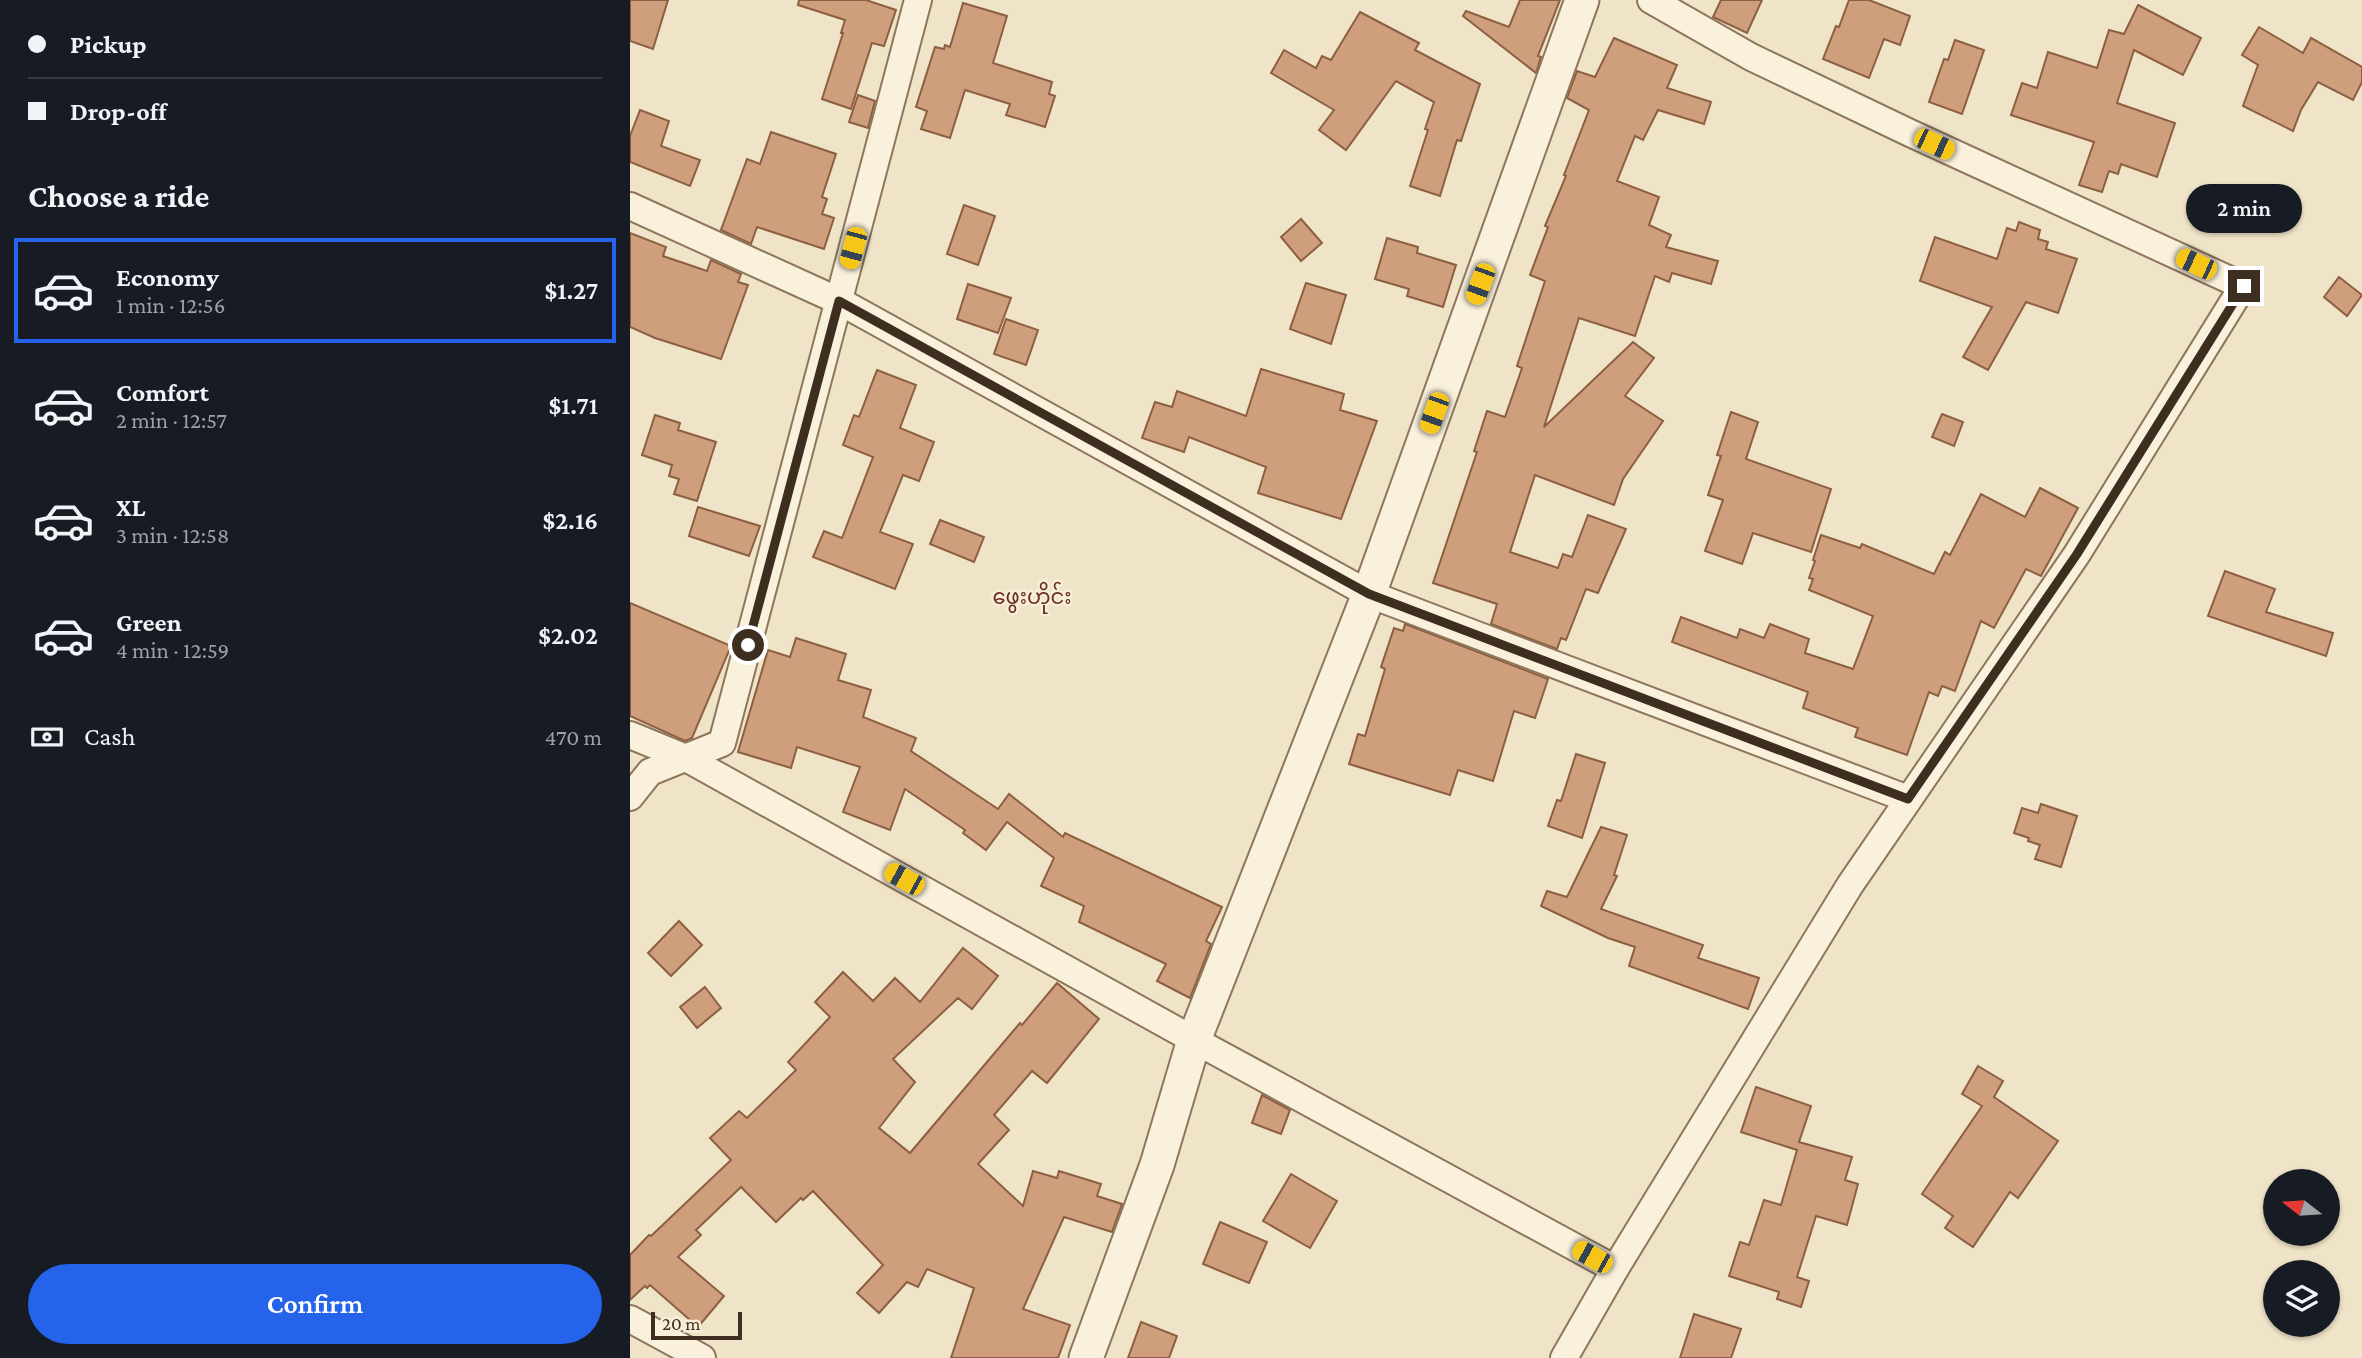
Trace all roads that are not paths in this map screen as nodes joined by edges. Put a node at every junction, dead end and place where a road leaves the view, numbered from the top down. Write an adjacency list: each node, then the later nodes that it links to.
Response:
1 (918, 0): 5 (street)
2 (1582, 0): 6 (street)
3 (1651, 0): 10 (street)
4 (630, 206): 5 (street)
5 (839, 301): 6 (street); 8 (street)
6 (1369, 594): 10 (street); 11 (street)
7 (630, 736): 8 (street)
8 (686, 758): 9 (street); 11 (street)
9 (630, 797)
10 (1908, 799): 12 (street)
11 (1194, 1040): 12 (street); 15 (street)
12 (1615, 1269): 16 (street)
13 (630, 1319): 14 (street)
14 (702, 1358)
15 (1086, 1358)
16 (1564, 1358)

